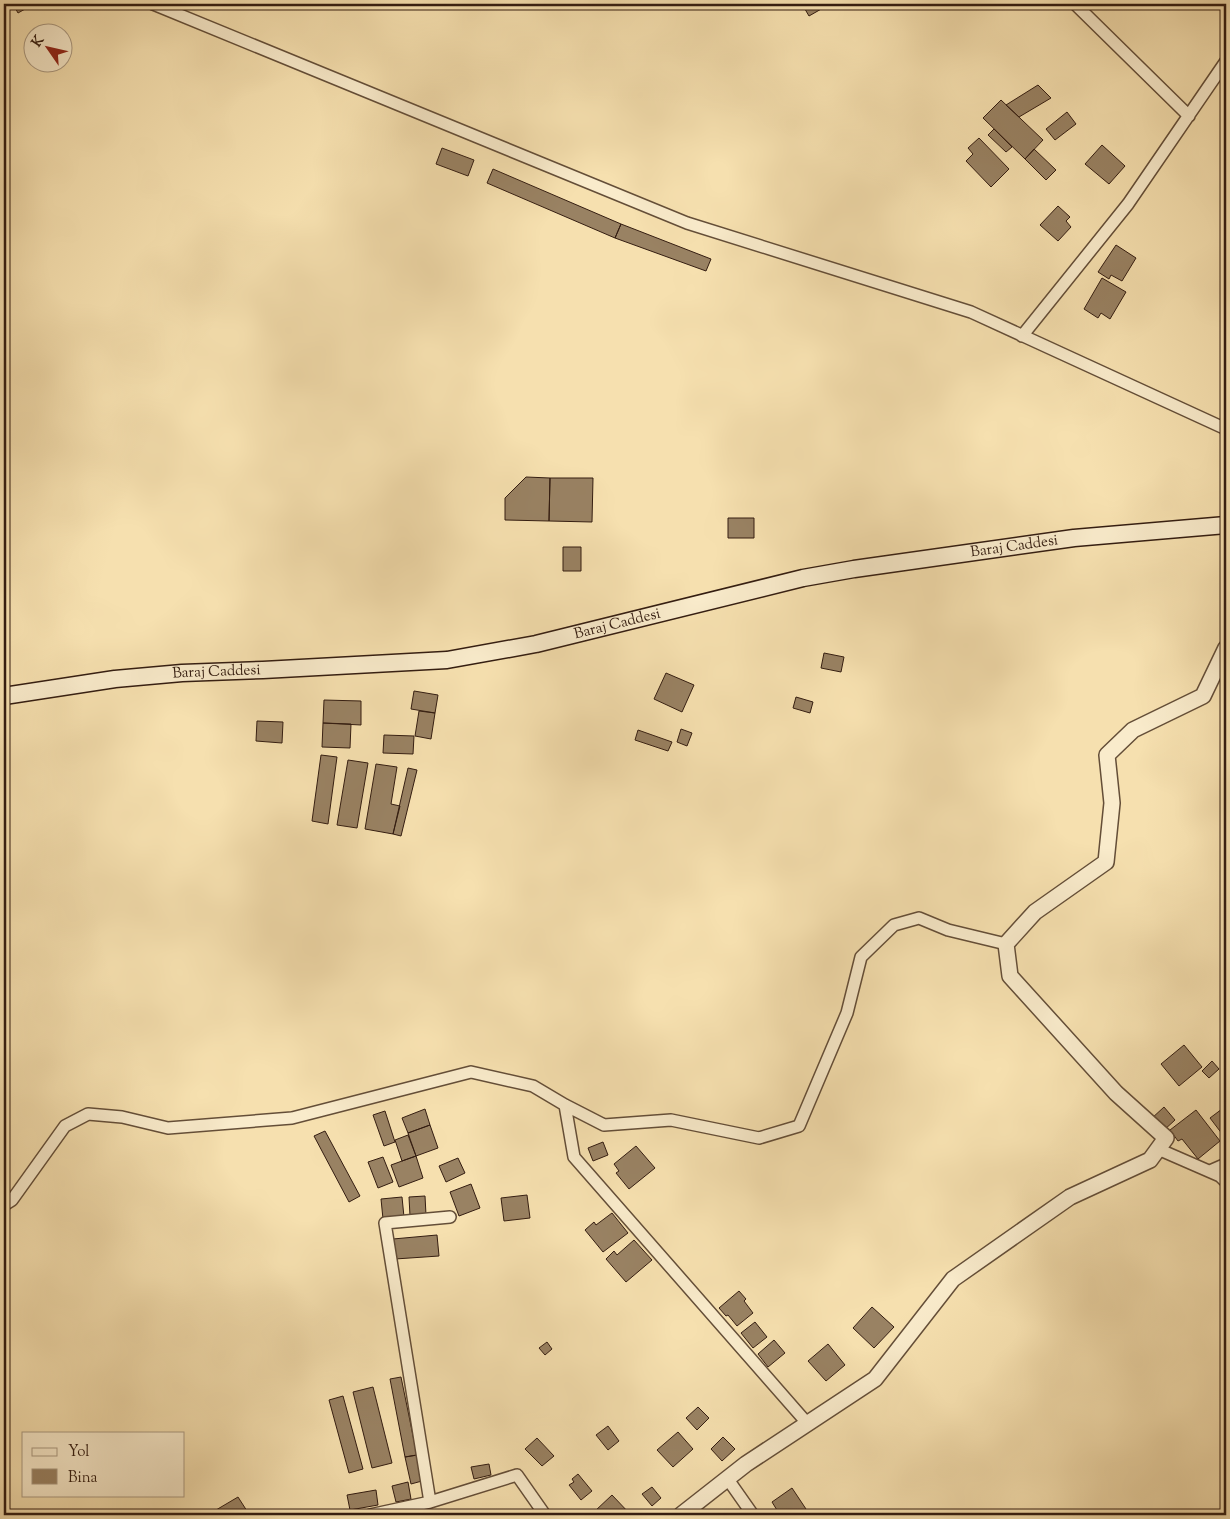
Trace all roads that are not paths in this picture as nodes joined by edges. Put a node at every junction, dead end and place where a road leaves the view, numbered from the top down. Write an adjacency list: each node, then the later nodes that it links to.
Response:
1 (153, 4): 5 (street)
2 (1075, 4): 4 (street)
3 (1226, 61): 4 (street)
4 (1189, 116): 5 (street)
5 (1022, 336): 6 (street)
6 (1226, 429)
7 (1226, 525): 9 (main road, Baraj Caddesi)
8 (1226, 648): 10 (street)
9 (4, 696)
10 (1006, 944): 11 (street); 12 (street)
11 (566, 1105): 16 (street); 18 (street)
12 (1158, 1149): 14 (street); 18 (street)
13 (1226, 1164): 14 (street)
14 (1210, 1172): 15 (street)
15 (1226, 1182)
16 (4, 1205)
17 (450, 1217): 20 (street)
18 (807, 1424): 19 (street)
19 (727, 1478): 23 (street); 24 (street)
20 (430, 1502): 21 (street); 22 (street)
21 (370, 1515)
22 (545, 1515)
23 (681, 1515)
24 (754, 1515)

